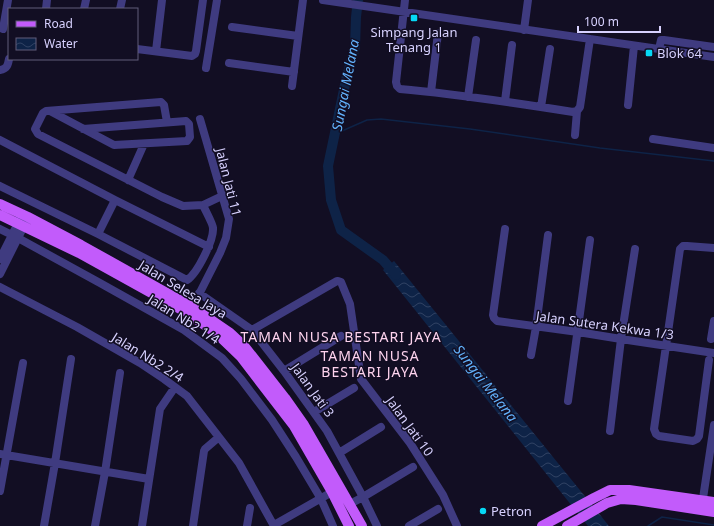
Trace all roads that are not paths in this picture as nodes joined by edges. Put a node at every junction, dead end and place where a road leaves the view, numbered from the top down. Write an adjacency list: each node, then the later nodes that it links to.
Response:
1 (8, 0): 11 (street)
2 (162, 0): 23 (street)
3 (203, 0): 23 (street)
4 (216, 0): 27 (street)
5 (303, 0): 14 (street)
6 (323, 0): 9 (street)
7 (405, 0): 9 (street)
8 (528, 0): 12 (street)
9 (401, 12): 12 (street); 31 (street)
10 (232, 27): 14 (street)
11 (4, 30)
12 (524, 30): 15 (street)
13 (438, 33): 31 (street)
14 (298, 36): 29 (street)
15 (590, 39): 18 (street); 37 (street)
16 (476, 40): 32 (street)
17 (512, 44): 33 (street)
18 (634, 46): 22 (street); 34 (street)
19 (714, 47): 22 (street)
20 (138, 49): 23 (street)
21 (550, 49): 35 (street)
22 (659, 49): 24 (street)
23 (156, 51)
24 (714, 57)
25 (9, 60): 28 (street)
26 (229, 63): 29 (street)
27 (206, 68)
28 (2, 70)
29 (294, 72): 30 (street)
30 (292, 86)
31 (431, 92): 32 (street)
32 (468, 97): 33 (street)
33 (505, 101): 35 (street)
34 (628, 105)
35 (541, 107): 37 (street)
36 (50, 110): 39 (street); 40 (street); 46 (street)
37 (577, 111): 41 (street)
38 (200, 119): 48 (street, Jalan Jati 11)
39 (167, 122): 40 (street); 44 (street)
40 (83, 129): 44 (street)
41 (575, 135)
42 (653, 139): 45 (street)
43 (0, 140): 49 (street)
44 (144, 144): 46 (street)
45 (714, 148)
46 (128, 180): 51 (street)
47 (0, 186): 56 (street)
48 (222, 196): 51 (street); 66 (street, Jalan Jati 11)
49 (115, 200): 56 (street); 60 (street)
50 (0, 204): 53 (main road, Jalan Selesa Jaya)
51 (203, 205): 60 (street)
52 (0, 215): 53 (main road, Jalan Selesa Jaya)
53 (23, 221): 58 (street); 67 (main road, Jalan Selesa Jaya)
54 (505, 228): 69 (street, Jalan Sutera Kekwa 1/3)
55 (0, 229): 58 (street, Jalan Nb2 1/4)
56 (98, 234): 60 (street)
57 (548, 235): 69 (street)
58 (15, 236): 63 (street); 64 (street); 101 (street, Jalan Nb2 1/4)
59 (590, 240): 71 (street)
60 (209, 247)
61 (714, 248): 75 (street)
62 (635, 249): 73 (street)
63 (0, 259)
64 (0, 274)
65 (0, 287): 83 (street, Jalan Nb2 2/4)
66 (199, 293): 67 (street, Jalan Jati 11); 70 (street, Jalan Jati 3)
67 (191, 311): 93 (main road, Jalan Selesa Jaya); 99 (main road, Jalan Selesa Jaya)
68 (714, 321): 74 (street)
69 (536, 327): 71 (street, Jalan Sutera Kekwa 1/3); 77 (street)
70 (252, 330): 81 (street, Jalan Jati 3); 120 (street, Jalan Jati 10)
71 (578, 332): 73 (street, Jalan Sutera Kekwa 1/3); 85 (street)
72 (341, 336): 81 (street)
73 (621, 339): 75 (street, Jalan Sutera Kekwa 1/3); 89 (street)
74 (712, 339)
75 (666, 346): 76 (street, Jalan Sutera Kekwa 1/3); 79 (street)
76 (714, 353)
77 (531, 355)
78 (71, 359): 94 (street)
79 (709, 360)
80 (23, 363): 92 (street)
81 (284, 371): 86 (street, Jalan Jati 3)
82 (120, 373): 96 (street)
83 (175, 387): 90 (street, Jalan Nb2 2/4); 97 (street)
84 (354, 388): 86 (street)
85 (568, 401)
86 (314, 412): 91 (street, Jalan Jati 3)
87 (714, 425): 104 (street)
88 (382, 428): 91 (street)
89 (610, 431)
90 (219, 437): 109 (street, Jalan Nb2 2/4); 113 (street)
91 (339, 453): 100 (street, Jalan Jati 3)
92 (3, 455): 94 (street); 98 (street)
93 (322, 457): 99 (street); 103 (main road, Jalan Selesa Jaya)
94 (55, 463): 96 (street); 110 (street)
95 (413, 467): 100 (street)
96 (105, 472): 97 (street); 111 (street)
97 (149, 479): 112 (street)
98 (0, 491)
99 (332, 492): 101 (street); 116 (main road, Jalan Selesa Jaya)
100 (363, 497): 103 (street); 118 (street, Jalan Jati 3)
101 (320, 499): 109 (street); 115 (street, Jalan Nb2 1/4)
102 (714, 502): 104 (main road)
103 (350, 504): 117 (main road, Jalan Selesa Jaya)
104 (702, 505): 107 (main road); 108 (main road); 121 (main road)
105 (250, 508): 114 (street)
106 (438, 509): 119 (street)
107 (714, 512)
108 (569, 524)
109 (274, 525)
110 (44, 526)
111 (95, 526)
112 (142, 526)
113 (193, 526)
114 (248, 526)
115 (333, 526)
116 (349, 526)
117 (362, 526)
118 (377, 526)
119 (409, 526)
120 (457, 526)
121 (542, 526)

